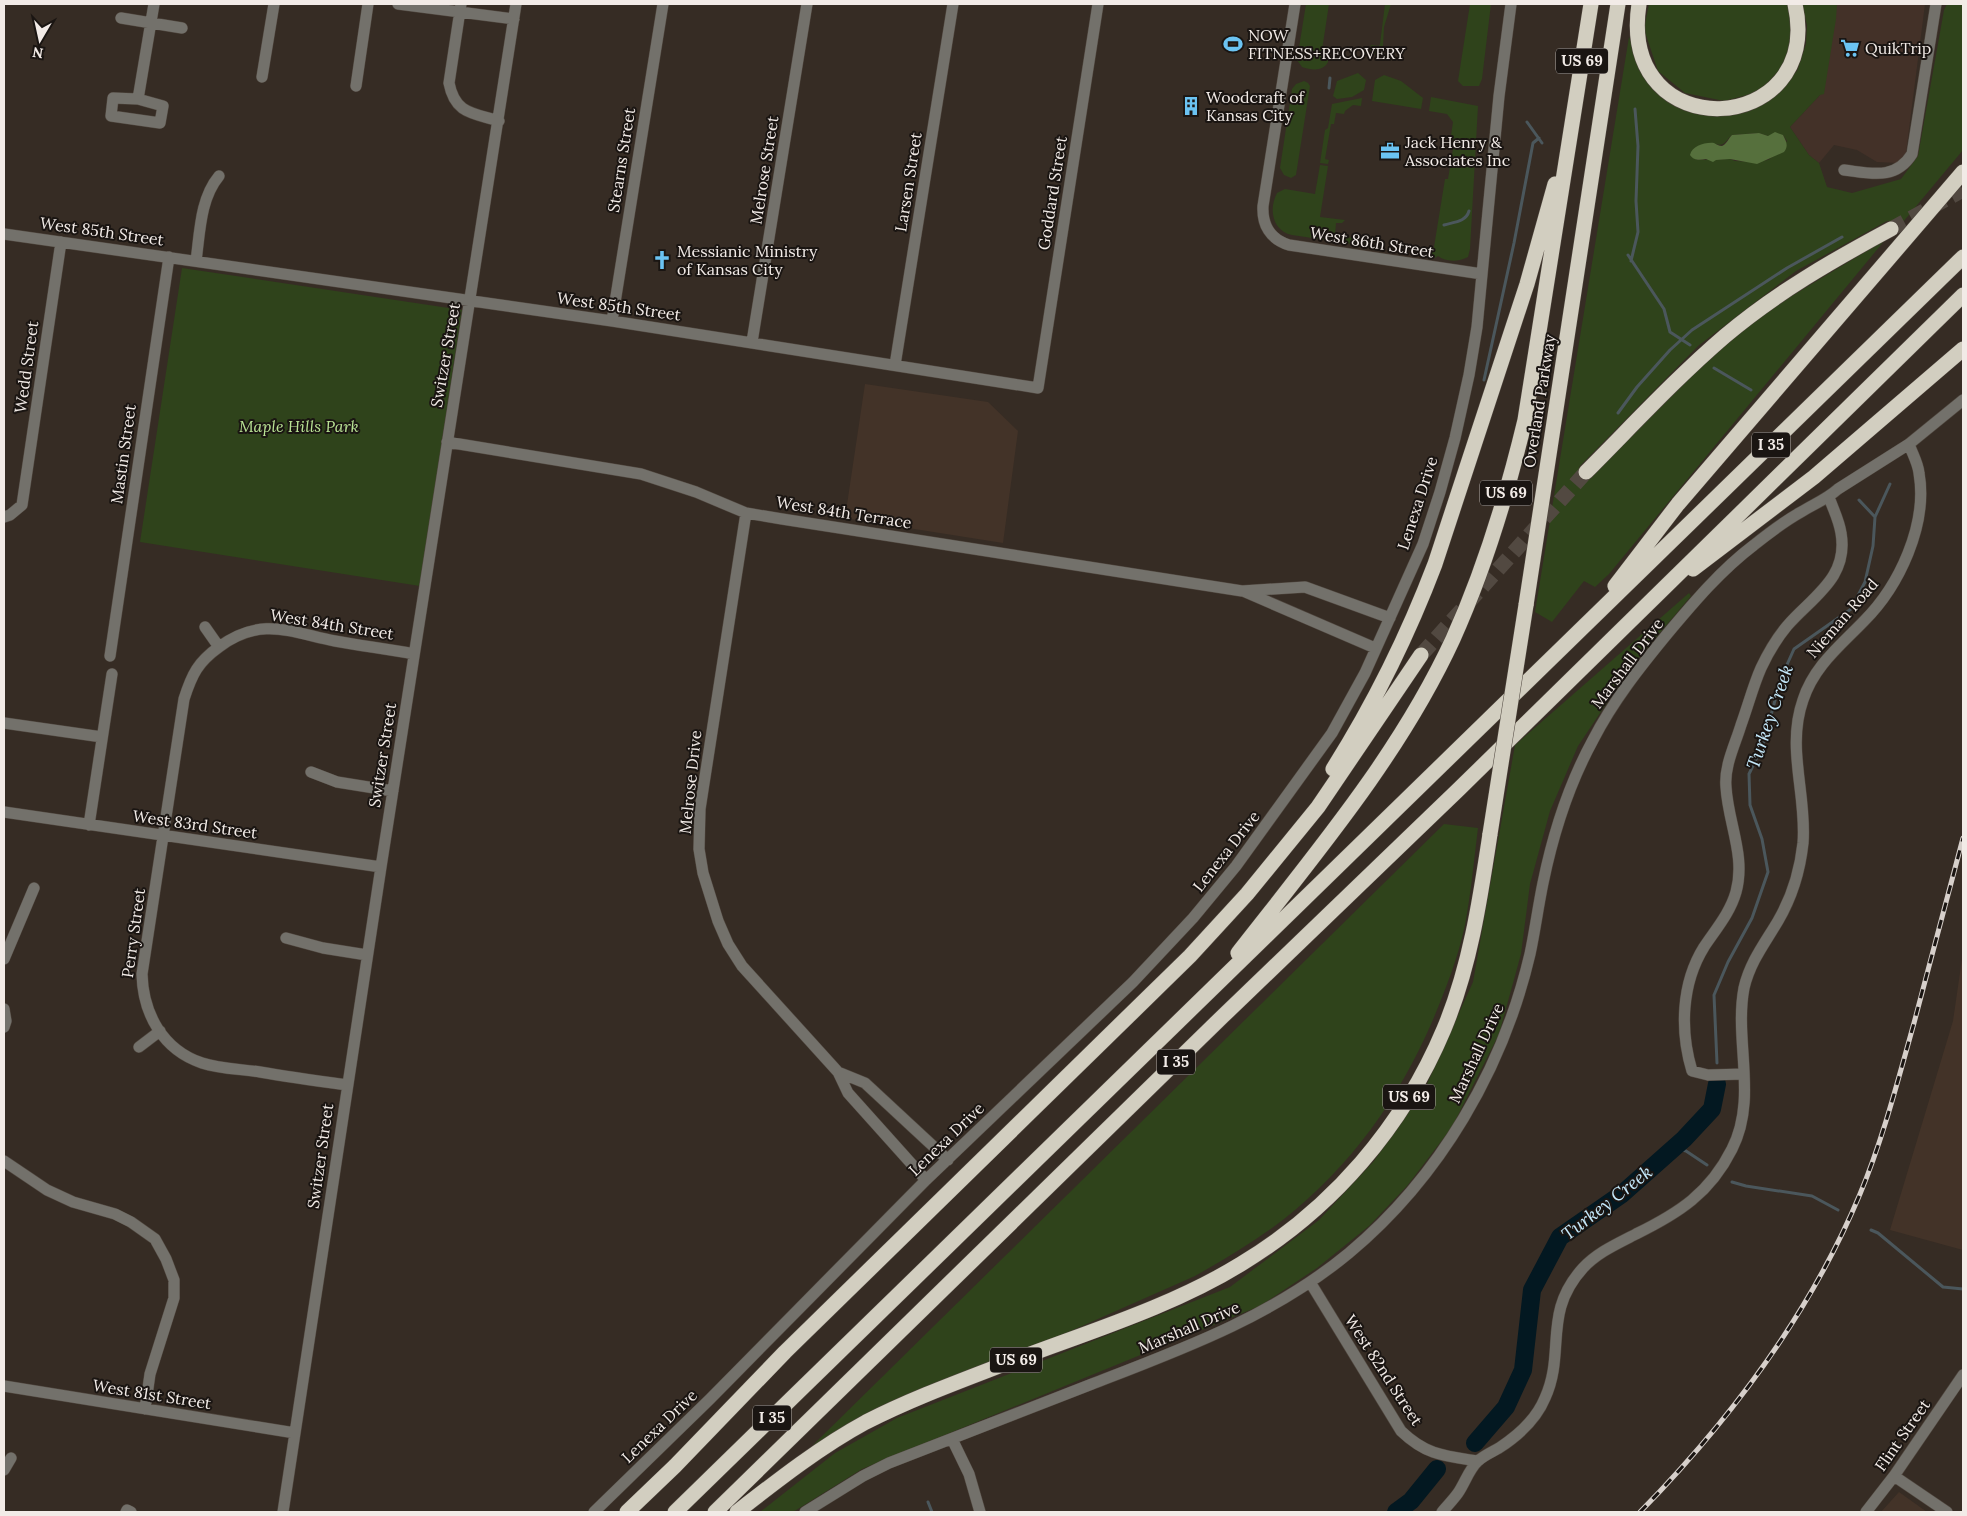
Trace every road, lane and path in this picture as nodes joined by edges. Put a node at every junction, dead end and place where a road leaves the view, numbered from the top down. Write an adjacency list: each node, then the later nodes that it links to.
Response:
1 (154, 4): 20 (street)
2 (274, 4): 22 (street)
3 (368, 4): 23 (street)
4 (398, 4): 17 (street)
5 (516, 4): 19 (street, Switzer Street)
6 (663, 4): 39 (street, Stearns Street)
7 (807, 4): 40 (street, Melrose Street)
8 (952, 4): 42 (street, Larsen Street)
9 (1098, 4): 43 (street, Goddard Street)
10 (1295, 4): 36 (street, West 86th Street)
11 (1512, 4): 36 (street, Lenexa Drive)
12 (1591, 4): 25 (highway, US 69)
13 (1618, 4): 103 (highway, Overland Parkway / US 69, bridge)
14 (1639, 4): 15 (highway)
15 (1795, 4)
16 (1936, 4): 27 (street)
17 (460, 8): 19 (street); 26 (street)
18 (121, 18): 20 (street)
19 (514, 19): 26 (street, Switzer Street)
20 (151, 23): 21 (street); 24 (street)
21 (182, 28)
22 (262, 77)
23 (356, 86)
24 (138, 99)
25 (1573, 118): 71 (highway); 75 (highway, US 69)
26 (499, 121): 38 (street, Switzer Street)
27 (1844, 170)
28 (1963, 172): 55 (highway)
29 (219, 176): 35 (street)
30 (1891, 228): 47 (highway)
31 (4, 234): 32 (street, West 85th Street)
32 (61, 242): 33 (street, West 85th Street); 50 (street, Wedd Street)
33 (169, 257): 35 (street, West 85th Street); 60 (street, Mastin Street)
34 (1963, 257): 55 (highway, I 35)
35 (196, 261): 38 (street, West 85th Street)
36 (1482, 274): 53 (street, Lenexa Drive)
37 (1963, 295): 52 (highway, I 35)
38 (470, 301): 39 (street, West 85th Street); 45 (street, Switzer Street)
39 (612, 321): 40 (street, West 85th Street)
40 (752, 342): 42 (street, West 85th Street)
41 (1963, 349): 52 (highway)
42 (895, 365): 43 (street, West 85th Street)
43 (1038, 388)
44 (1963, 400): 46 (street, Marshall Drive)
45 (447, 442): 49 (street, West 84th Terrace); 58 (street, Switzer Street)
46 (1909, 444): 48 (street, Marshall Drive); 81 (street, Nieman Road)
47 (1586, 472)
48 (1829, 497): 81 (street, Nieman Road); 86 (street, Marshall Drive)
49 (746, 513): 51 (street, West 84th Terrace); 80 (street, Melrose Drive)
50 (4, 517)
51 (1242, 591): 53 (street, West 84th Terrace); 57 (street, West 84th Terrace)
52 (1638, 612): 102 (highway, I 35)
53 (1390, 618): 57 (street, Lenexa Drive)
54 (205, 627): 56 (street)
55 (1578, 633): 75 (highway, I 35)
56 (219, 647): 58 (street, West 84th Street); 68 (street, West 84th Street)
57 (1375, 648): 83 (street, Lenexa Drive)
58 (414, 654): 65 (street, Switzer Street)
59 (1421, 655): 71 (highway)
60 (110, 656)
61 (112, 674): 63 (street)
62 (4, 723): 63 (street)
63 (102, 737): 67 (street)
64 (311, 772): 65 (street)
65 (393, 791): 69 (street, Switzer Street)
66 (4, 816): 67 (street, West 83rd Street)
67 (89, 825): 68 (street, West 83rd Street)
68 (164, 836): 69 (street, West 83rd Street); 78 (street, Perry Street)
69 (381, 867): 73 (street, Switzer Street)
70 (34, 888): 74 (street)
71 (1247, 894): 100 (highway)
72 (286, 938): 73 (street)
73 (367, 955): 82 (street, Switzer Street)
74 (4, 959)
75 (1202, 999): 101 (highway, I 35)
76 (4, 1009): 77 (street)
77 (4, 1027)
78 (160, 1031): 79 (street); 82 (street, Perry Street)
79 (139, 1047)
80 (838, 1072): 83 (street, Melrose Drive); 85 (street, Melrose Drive)
81 (1744, 1074): 93 (street, Nieman Road)
82 (347, 1085): 90 (street, Switzer Street)
83 (948, 1160): 85 (street, Lenexa Drive)
84 (4, 1161): 89 (street)
85 (926, 1180): 99 (street, Lenexa Drive)
86 (1310, 1282): 91 (street, Marshall Drive); 93 (street, West 82nd Street)
87 (1963, 1375): 95 (street, Flint Street)
88 (4, 1386): 89 (street, West 81st Street)
89 (145, 1409): 90 (street, West 81st Street)
90 (296, 1433): 98 (street, Switzer Street)
91 (952, 1439): 104 (street, Marshall Drive); 105 (street)
92 (11, 1458): 94 (street)
93 (1477, 1461): 106 (street, Nieman Road)
94 (4, 1470)
95 (1894, 1476): 107 (street, Flint Street); 108 (street)
96 (126, 1512): 97 (street)
97 (131, 1512)
98 (283, 1512)
99 (594, 1512)
100 (628, 1512)
101 (675, 1512)
102 (714, 1512)
103 (737, 1512)
104 (806, 1512)
105 (980, 1512)
106 (1442, 1512)
107 (1866, 1512)
108 (1947, 1512)

